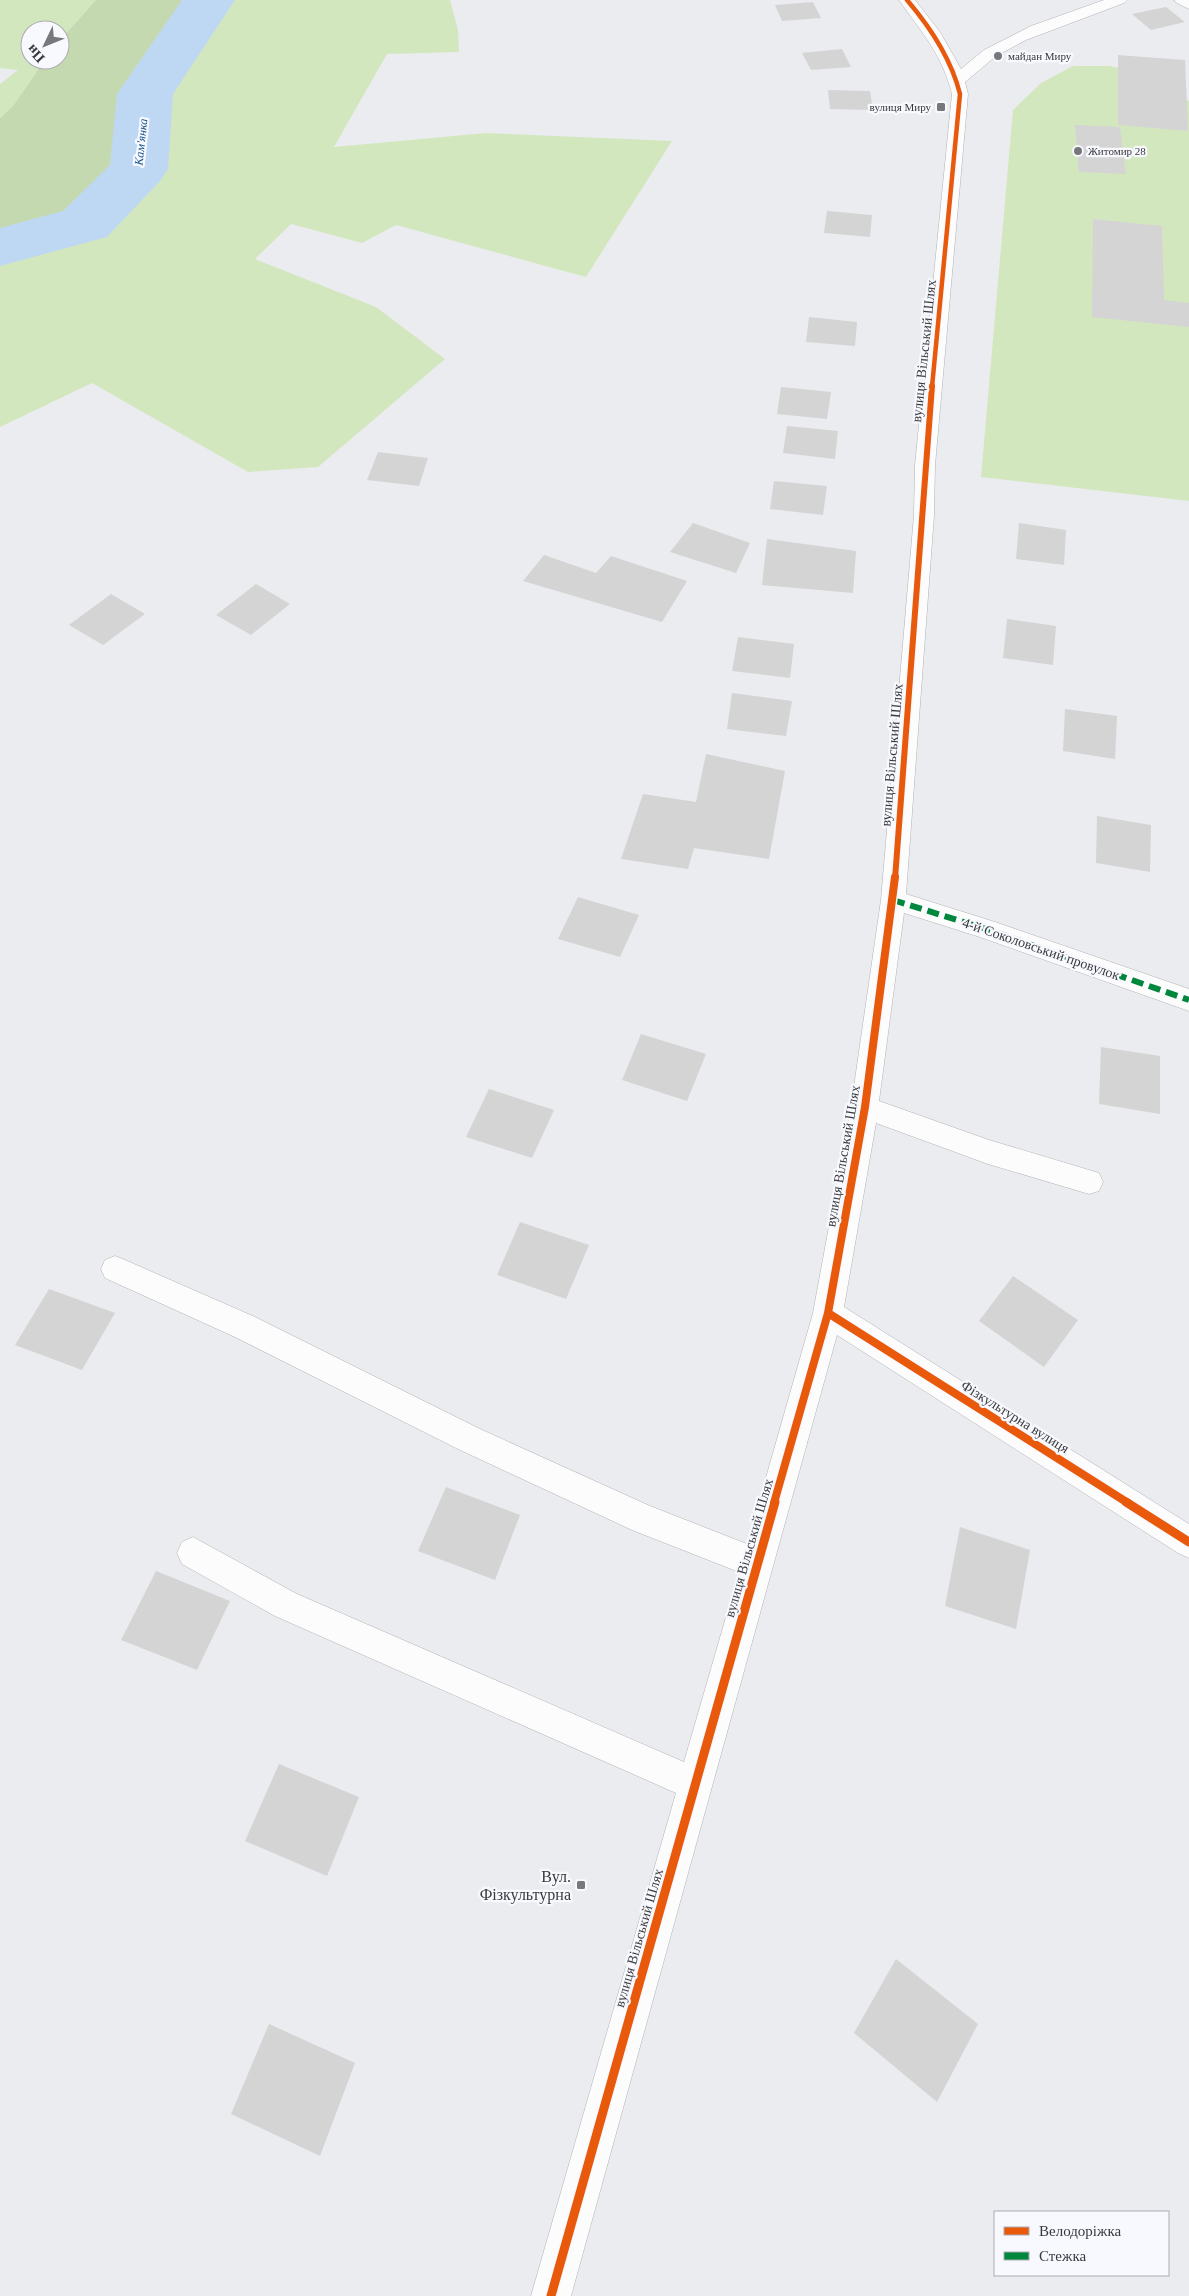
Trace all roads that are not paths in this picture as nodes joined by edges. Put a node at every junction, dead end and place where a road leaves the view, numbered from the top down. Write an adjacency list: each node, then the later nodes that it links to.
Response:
1 (907, 0): 5 (street, вулиця Вільський Шлях)
2 (1119, 0): 5 (street)
3 (1182, 0): 4 (street)
4 (1189, 4)
5 (958, 80): 6 (street, вулиця Вільський Шлях)
6 (893, 900): 7 (street, 4-й Соколовський провулок); 8 (street, вулиця Вільський Шлях)
7 (1189, 1000)
8 (865, 1107): 9 (street); 11 (street, вулиця Вільський Шлях)
9 (1089, 1182)
10 (115, 1269): 14 (street)
11 (828, 1313): 12 (street, Фізкультурна вулиця); 14 (street, вулиця Вільський Шлях)
12 (1189, 1542)
13 (193, 1553): 15 (street)
14 (758, 1564): 15 (street, вулиця Вільський Шлях)
15 (695, 1784): 16 (street, вулиця Вільський Шлях)
16 (551, 2296)

